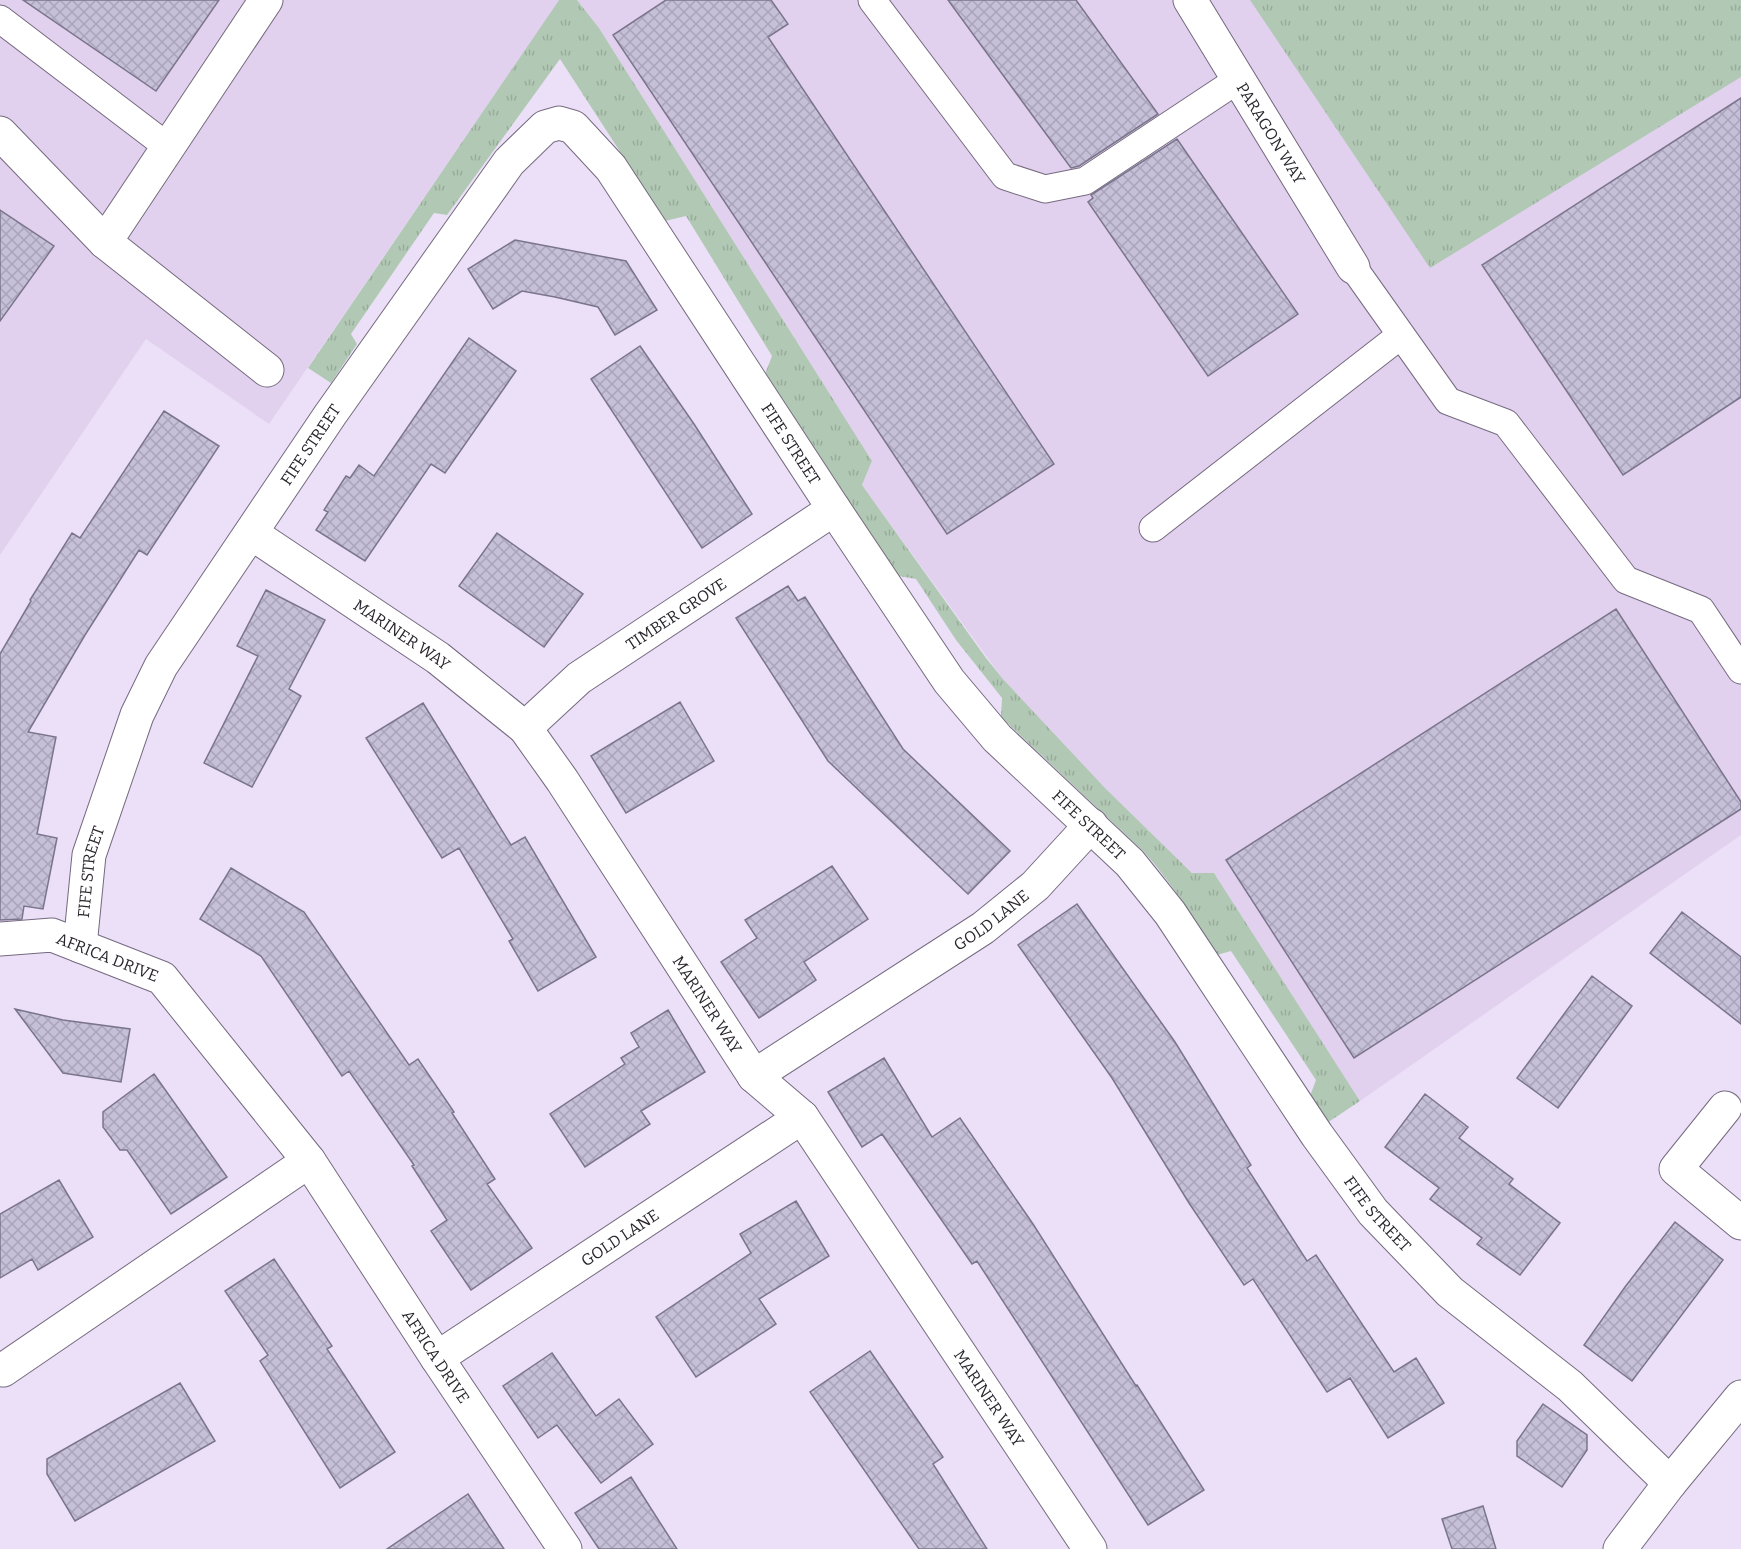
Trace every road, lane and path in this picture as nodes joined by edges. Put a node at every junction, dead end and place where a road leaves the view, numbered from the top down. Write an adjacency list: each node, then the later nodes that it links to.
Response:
1 (266, 0): 7 (street)
2 (872, 0): 5 (lane)
3 (1190, 0): 5 (street, PARAGON WAY)
4 (0, 19): 7 (lane)
5 (1239, 80): 9 (street, PARAGON WAY)
6 (0, 133): 8 (street)
7 (168, 147): 8 (street)
8 (105, 242): 11 (street)
9 (1353, 267): 10 (lane)
10 (1401, 335): 13 (lane); 15 (lane)
11 (267, 370)
12 (834, 509): 14 (street, FIFE STREET); 16 (street, TIMBER GROVE); 17 (street, FIFE STREET)
13 (1153, 528)
14 (251, 533): 16 (street, MARINER WAY); 19 (street, FIFE STREET)
15 (1741, 670)
16 (525, 728): 20 (street, MARINER WAY)
17 (1091, 825): 20 (street, GOLD LANE); 28 (street, FIFE STREET)
18 (0, 939): 19 (street, AFRICA DRIVE)
19 (80, 946): 23 (street, AFRICA DRIVE)
20 (754, 1076): 22 (street, MARINER WAY)
21 (1725, 1108): 24 (street)
22 (802, 1117): 25 (street, GOLD LANE); 30 (street, MARINER WAY)
23 (309, 1161): 25 (street, AFRICA DRIVE); 26 (street)
24 (1741, 1223)
25 (437, 1358): 29 (street, AFRICA DRIVE)
26 (2, 1369)
27 (1741, 1396): 28 (street)
28 (1670, 1483): 31 (street)
29 (562, 1548)
30 (1090, 1549)
31 (1620, 1549)

